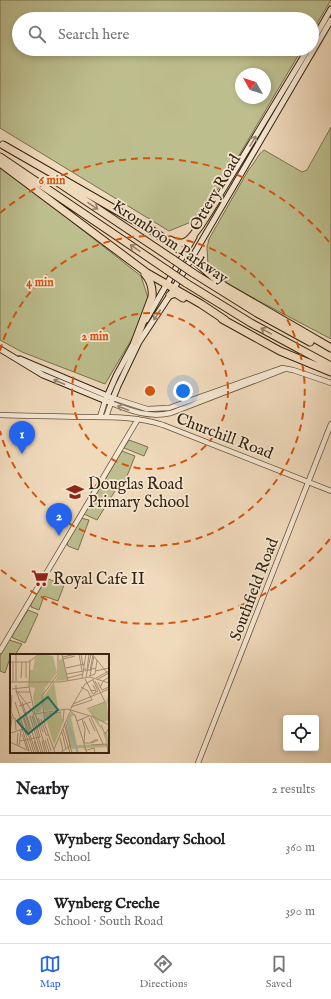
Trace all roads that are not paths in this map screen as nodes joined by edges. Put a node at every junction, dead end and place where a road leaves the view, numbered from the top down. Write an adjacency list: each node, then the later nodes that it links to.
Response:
1 (331, 9): 3 (main road)
2 (331, 20): 4 (main road, Ottery Road)
3 (319, 30)
4 (319, 40)
5 (304, 56): 10 (main road, Ottery Road, one-way to 5)
6 (310, 56): 13 (main road, Ottery Road)
7 (2, 144): 11 (highway); 22 (highway, Kromboom Parkway, one-way to 22, bridge)
8 (0, 157): 23 (highway, Kromboom Parkway, one-way to 8, bridge)
9 (0, 163): 14 (highway)
10 (219, 196): 11 (highway); 12 (main road, Ottery Road)
11 (156, 233): 12 (highway)
12 (184, 254): 13 (highway); 15 (main road, Ottery Road)
13 (191, 258): 16 (main road, Ottery Road); 20 (highway)
14 (135, 264): 15 (highway); 19 (highway)
15 (167, 284): 16 (highway); 19 (main road, Ottery Road)
16 (174, 288): 17 (main road, Ottery Road); 18 (highway)
17 (170, 295): 18 (highway); 27 (main road, Ottery Road, one-way to 27)
18 (226, 320): 24 (highway)
19 (135, 342): 26 (main road, Ottery Road)
20 (331, 348)
21 (0, 349): 26 (main road)
22 (331, 353)
23 (331, 366)
24 (331, 372)
25 (331, 383): 27 (street)
26 (106, 398): 27 (main road); 29 (street, Ottery Road)
27 (112, 400): 30 (street, Ottery Road)
28 (0, 416): 29 (street)
29 (100, 417): 30 (street)
30 (106, 417): 31 (street, Churchill Road)
31 (138, 419): 33 (street, Churchill Road); 35 (street)
32 (331, 424): 33 (street, Southfield Road)
33 (309, 482): 34 (street, Churchill Road); 36 (street, Southfield Road)
34 (331, 491)
35 (0, 651)
36 (198, 763)

